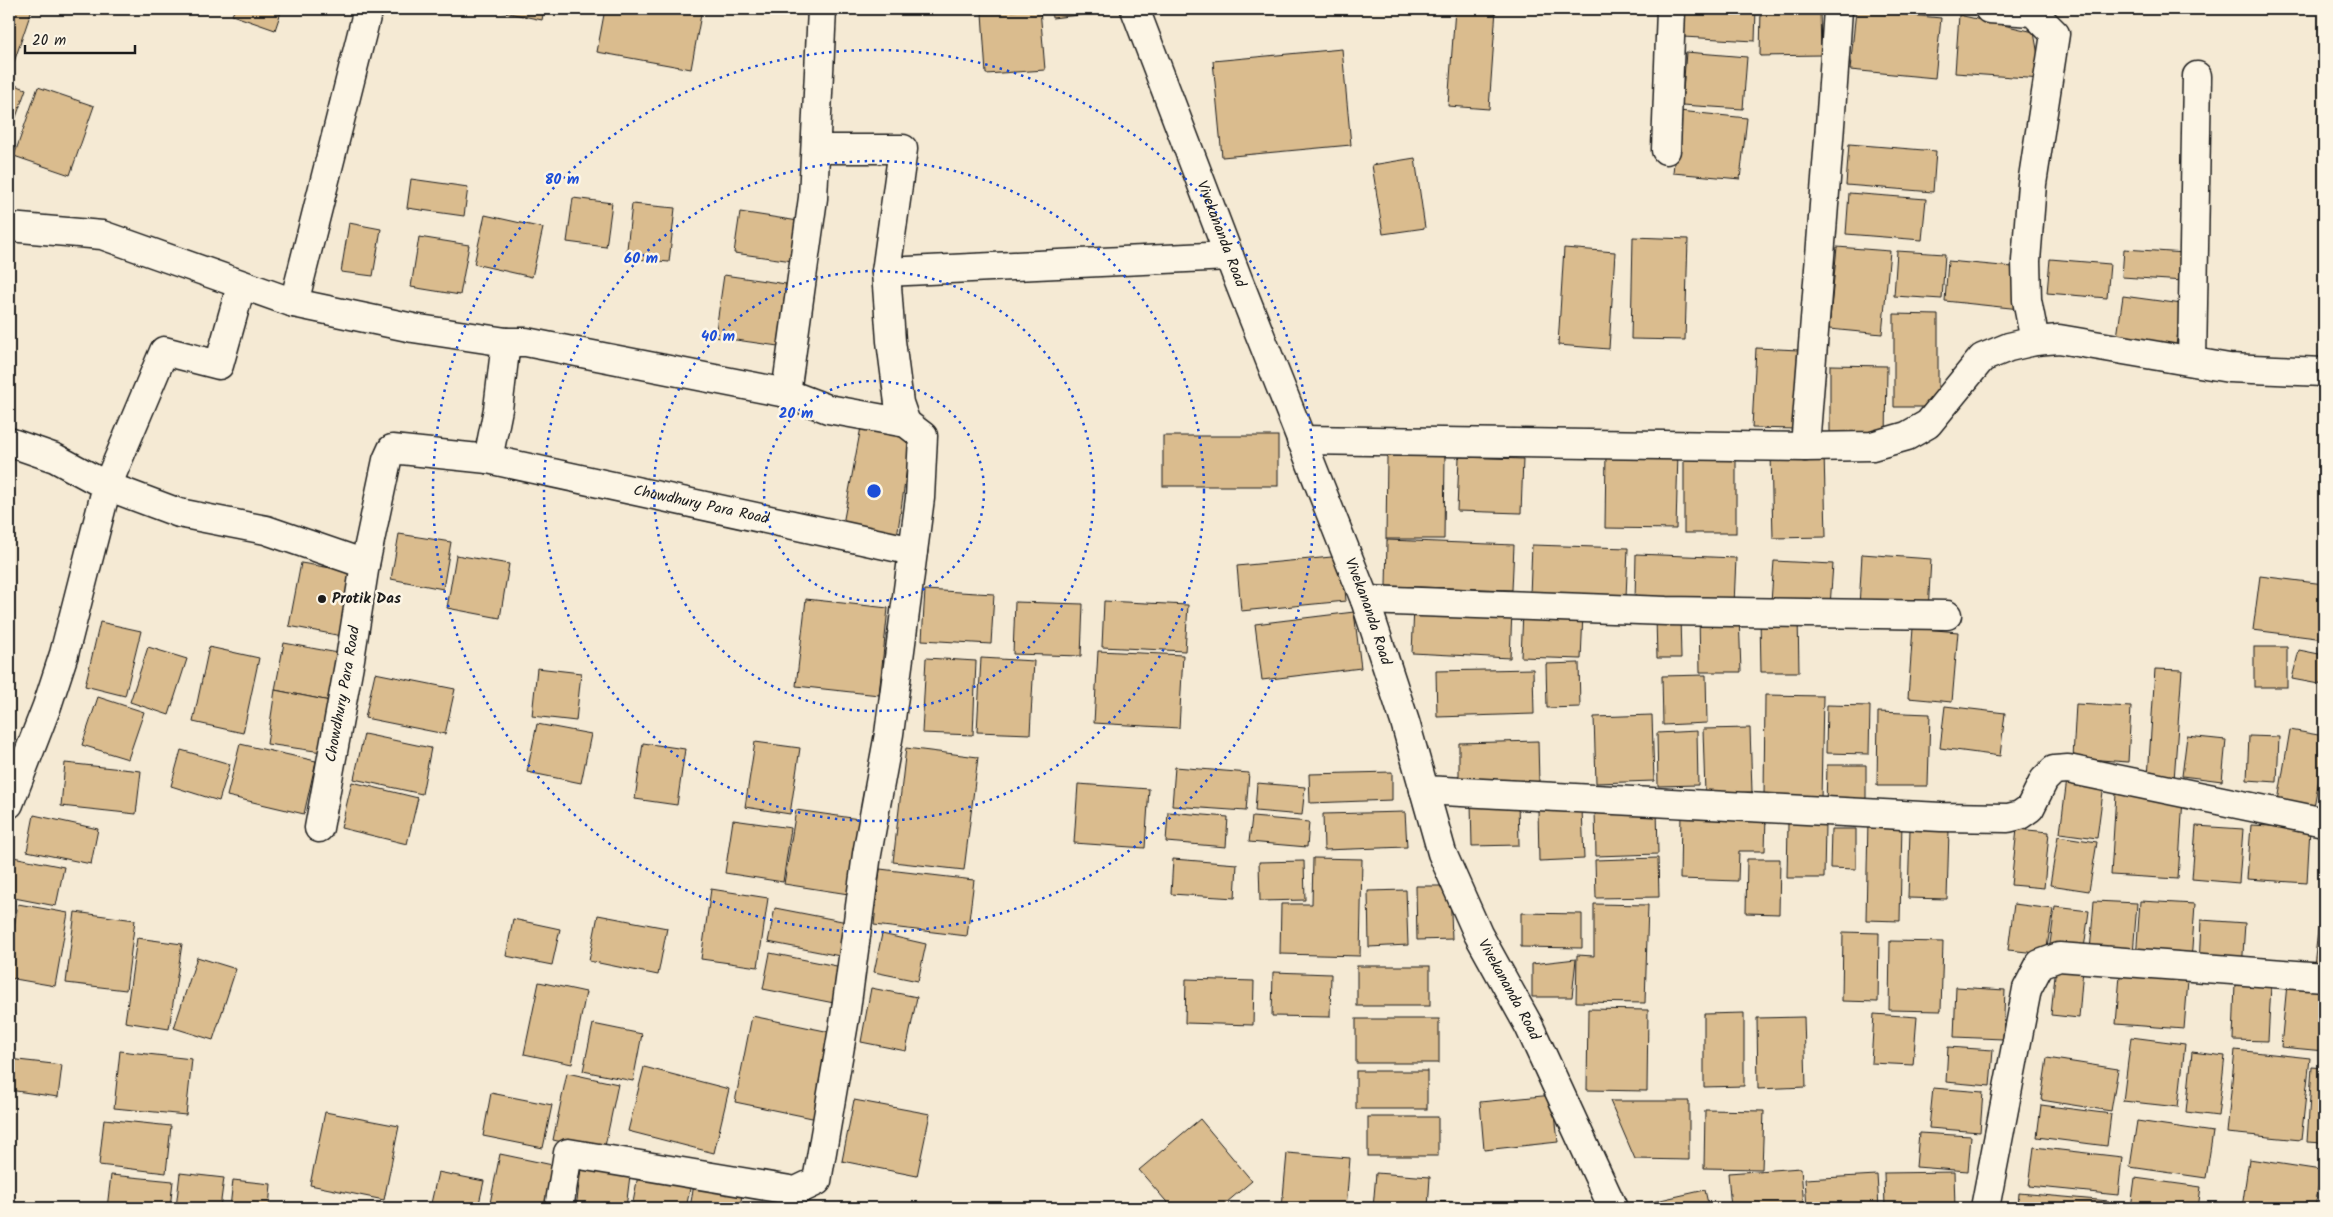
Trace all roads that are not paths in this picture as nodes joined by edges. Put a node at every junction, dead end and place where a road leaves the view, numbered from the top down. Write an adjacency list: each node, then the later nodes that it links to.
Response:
1 (368, 9): 14 (street)
2 (822, 9): 8 (street)
3 (1135, 9): 11 (street, Vivekananda Road)
4 (1671, 9): 9 (street)
5 (1838, 9): 23 (street)
6 (1989, 9): 15 (street)
7 (2197, 76): 17 (street)
8 (816, 149): 12 (street); 19 (street)
9 (1666, 150)
10 (9, 227): 13 (street)
11 (1229, 256): 12 (street); 21 (street, Vivekananda Road)
12 (886, 272): 20 (street)
13 (241, 286): 14 (street); 25 (street)
14 (294, 303): 16 (street)
15 (2035, 341): 17 (street); 23 (street)
16 (506, 342): 19 (street); 24 (street)
17 (2192, 361): 18 (street)
18 (2324, 372)
19 (786, 394): 20 (street)
20 (906, 423): 26 (street)
21 (1301, 440): 23 (street); 28 (street, Vivekananda Road)
22 (9, 442): 25 (street)
23 (1805, 447)
24 (488, 459): 26 (street, Chowdhury Para Road); 27 (street, Chowdhury Para Road)
25 (107, 486): 27 (street); 31 (street)
26 (913, 551): 35 (street)
27 (365, 564): 33 (street, Chowdhury Para Road)
28 (1365, 600): 29 (street); 30 (street, Vivekananda Road)
29 (1947, 615)
30 (1424, 790): 32 (street); 36 (street, Vivekananda Road)
31 (9, 804)
32 (2324, 822)
33 (319, 828)
34 (2324, 976): 37 (street)
35 (559, 1208)
36 (1613, 1208)
37 (1985, 1208)

